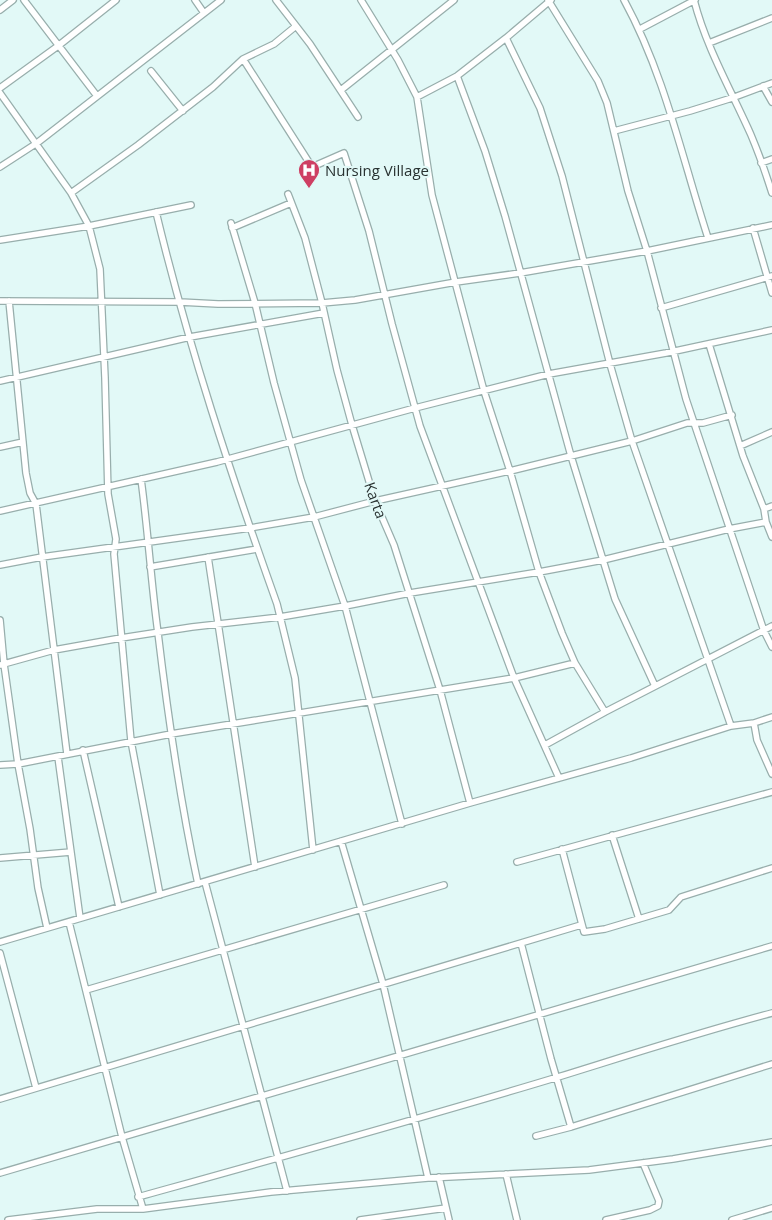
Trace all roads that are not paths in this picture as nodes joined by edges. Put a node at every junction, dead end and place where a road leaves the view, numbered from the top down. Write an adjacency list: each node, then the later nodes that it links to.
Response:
1 (13, 0): 12 (street)
2 (24, 0): 19 (street)
3 (116, 0): 19 (street)
4 (194, 0): 13 (street)
5 (221, 0): 13 (street)
6 (276, 0): 15 (street)
7 (361, 0): 20 (street)
8 (454, 0): 20 (street)
9 (549, 0): 17 (street); 36 (street)
10 (624, 0): 16 (street)
11 (694, 0): 16 (street); 18 (street)
12 (0, 10)
13 (204, 13): 29 (street)
14 (772, 18): 18 (street)
15 (296, 26): 21 (street); 27 (street)
16 (640, 29): 34 (street)
17 (506, 38): 23 (street); 53 (street)
18 (709, 43): 31 (street)
19 (58, 46): 26 (street); 29 (street)
20 (390, 49): 27 (street); 30 (street)
21 (243, 59): 33 (street); 58 (street)
22 (151, 71): 33 (street)
23 (457, 76): 30 (street); 54 (street)
24 (772, 83): 25 (street)
25 (763, 86): 31 (street); 32 (street)
26 (0, 88)
27 (341, 90): 35 (street)
28 (0, 93): 37 (street)
29 (97, 96): 37 (street)
30 (417, 97): 56 (street)
31 (732, 98): 34 (street); 39 (street)
32 (772, 102)
33 (183, 111): 41 (street)
34 (672, 115): 36 (street); 50 (street)
35 (358, 117)
36 (614, 131): 52 (street)
37 (37, 143): 40 (street); 41 (street)
38 (772, 159): 39 (street)
39 (761, 163): 42 (street)
40 (0, 167)
41 (71, 193): 48 (street)
42 (772, 193)
43 (288, 194): 44 (street, Karta)
44 (291, 203): 63 (street); 64 (street, Karta)
45 (191, 205): 46 (street)
46 (156, 212): 48 (street); 62 (street)
47 (772, 225): 49 (street)
48 (89, 226): 51 (street); 61 (street)
49 (753, 228): 50 (street); 55 (street)
50 (708, 238): 52 (street)
51 (0, 239)
52 (646, 251): 53 (street); 65 (street)
53 (583, 262): 54 (street); 73 (street)
54 (520, 273): 56 (street); 74 (street)
55 (770, 277): 57 (street); 65 (street)
56 (456, 282): 58 (street); 77 (street)
57 (772, 293)
58 (385, 295): 64 (street); 78 (street)
59 (0, 301): 60 (street)
60 (10, 301): 61 (street); 75 (street)
61 (101, 301): 62 (street); 72 (street)
62 (180, 302): 63 (street); 69 (street)
63 (255, 303): 64 (street); 67 (street)
64 (322, 303): 66 (street, Karta)
65 (661, 308): 71 (street)
66 (324, 313): 67 (street); 81 (street, Karta)
67 (259, 325): 69 (street); 85 (street)
68 (772, 330): 70 (street)
69 (190, 337): 72 (street); 89 (street)
70 (709, 344): 71 (street); 79 (street)
71 (673, 352): 73 (street); 80 (street)
72 (104, 356): 75 (street); 92 (street)
73 (610, 364): 74 (street); 83 (street)
74 (549, 374): 77 (street); 88 (street)
75 (17, 377): 76 (street); 84 (street)
76 (0, 380)
77 (484, 391): 78 (street); 90 (street)
78 (415, 408): 81 (street); 93 (street)
79 (732, 415): 80 (street); 86 (street)
80 (695, 424): 83 (street); 102 (street)
81 (352, 425): 85 (street); 94 (street, Karta)
82 (772, 432): 86 (street)
83 (632, 441): 88 (street); 105 (street)
84 (23, 442): 87 (street); 95 (street)
85 (290, 442): 89 (street); 99 (street)
86 (740, 446): 97 (street)
87 (0, 447)
88 (571, 456): 90 (street); 110 (street)
89 (228, 459): 91 (street); 101 (street)
90 (510, 471): 93 (street); 113 (street)
91 (141, 479): 92 (street); 104 (street)
92 (108, 486): 95 (street); 106 (street)
93 (442, 486): 94 (street); 114 (street)
94 (375, 501): 99 (street); 115 (street, Karta)
95 (36, 504): 98 (street); 108 (street)
96 (772, 506): 97 (street)
97 (764, 509): 100 (street)
98 (0, 511)
99 (314, 518): 101 (street); 116 (street)
100 (766, 522): 102 (street); 103 (street)
101 (250, 528): 104 (street); 107 (street)
102 (729, 529): 105 (street); 121 (street)
103 (772, 537)
104 (149, 542): 106 (street); 112 (street)
105 (668, 545): 110 (street); 126 (street)
106 (115, 547): 108 (street); 123 (street)
107 (257, 549): 109 (street); 117 (street)
108 (42, 557): 111 (street); 125 (street)
109 (208, 557): 112 (street); 119 (street)
110 (603, 560): 113 (street); 130 (street)
111 (0, 565)
112 (150, 567): 122 (street)
113 (539, 572): 114 (street); 127 (street)
114 (477, 583): 115 (street); 129 (street)
115 (410, 593): 116 (street); 131 (street, Karta)
116 (345, 606): 117 (street); 132 (street)
117 (280, 618): 119 (street); 134 (street)
118 (0, 620): 128 (street)
119 (219, 623): 122 (street); 137 (street)
120 (772, 626): 121 (street)
121 (764, 631): 124 (street); 126 (street)
122 (158, 632): 123 (street); 139 (street)
123 (121, 638): 125 (street); 140 (street)
124 (772, 647)
125 (54, 650): 128 (street); 143 (street)
126 (708, 659): 130 (street); 138 (street)
127 (575, 662): 129 (street); 133 (street)
128 (2, 664): 145 (street)
129 (514, 678): 131 (street); 141 (street)
130 (655, 686): 133 (street)
131 (440, 690): 132 (street); 150 (street, Karta)
132 (370, 701): 134 (street); 151 (street)
133 (605, 712): 141 (street)
134 (299, 713): 137 (street); 155 (street)
135 (772, 716): 136 (street)
136 (754, 723): 138 (street); 147 (street)
137 (233, 724): 139 (street); 160 (street)
138 (731, 726): 148 (street)
139 (171, 734): 140 (street); 162 (street)
140 (131, 741): 142 (street); 164 (street)
141 (545, 745): 148 (street)
142 (83, 750): 143 (street); 165 (street)
143 (67, 754): 144 (street)
144 (58, 757): 145 (street); 156 (street)
145 (18, 764): 146 (street); 157 (street)
146 (0, 765)
147 (772, 774)
148 (559, 778): 150 (street)
149 (772, 792): 152 (street)
150 (470, 803): 151 (street)
151 (402, 824): 153 (street)
152 (612, 835): 154 (street); 168 (street)
153 (341, 841): 155 (street); 166 (street)
154 (562, 849): 159 (street); 170 (street)
155 (313, 850): 160 (street)
156 (71, 852): 157 (street); 167 (street)
157 (33, 856): 158 (street); 171 (street)
158 (0, 858)
159 (517, 862)
160 (255, 867): 162 (street)
161 (772, 868): 168 (street)
162 (201, 883): 164 (street); 175 (street)
163 (444, 885): 166 (street)
164 (160, 895): 165 (street)
165 (119, 907): 167 (street)
166 (362, 911): 175 (street); 177 (street)
167 (80, 918): 169 (street)
168 (639, 919): 170 (street)
169 (69, 922): 171 (street); 178 (street)
170 (581, 925): 173 (street)
171 (47, 928): 172 (street)
172 (0, 942)
173 (521, 943): 177 (street); 180 (street)
174 (772, 946): 180 (street)
175 (224, 950): 178 (street); 181 (street)
176 (0, 953): 186 (street)
177 (383, 984): 181 (street); 182 (street)
178 (86, 990): 184 (street)
179 (772, 1013): 185 (street)
180 (540, 1015): 182 (street); 185 (street)
181 (243, 1025): 184 (street); 187 (street)
182 (401, 1055): 187 (street); 189 (street)
183 (772, 1064): 190 (street)
184 (105, 1068): 186 (street); 192 (street)
185 (557, 1077): 189 (street); 190 (street)
186 (36, 1088): 188 (street)
187 (261, 1096): 192 (street); 194 (street)
188 (0, 1099)
189 (414, 1118): 194 (street); 199 (street)
190 (571, 1127): 191 (street)
191 (536, 1136)
192 (122, 1137): 196 (street); 201 (street)
193 (772, 1142): 195 (street)
194 (278, 1158): 200 (street); 201 (street)
195 (643, 1163): 197 (street); 209 (street)
196 (0, 1174)
197 (506, 1174): 198 (street); 208 (street)
198 (439, 1177): 199 (street); 202 (street)
199 (428, 1178): 200 (street)
200 (287, 1191): 204 (street)
201 (138, 1197): 204 (street)
202 (446, 1208): 206 (street); 207 (street)
203 (772, 1208): 210 (street)
204 (143, 1209): 205 (street)
205 (8, 1220)
206 (360, 1220)
207 (449, 1220)
208 (517, 1220)
209 (606, 1220)
210 (732, 1220)

